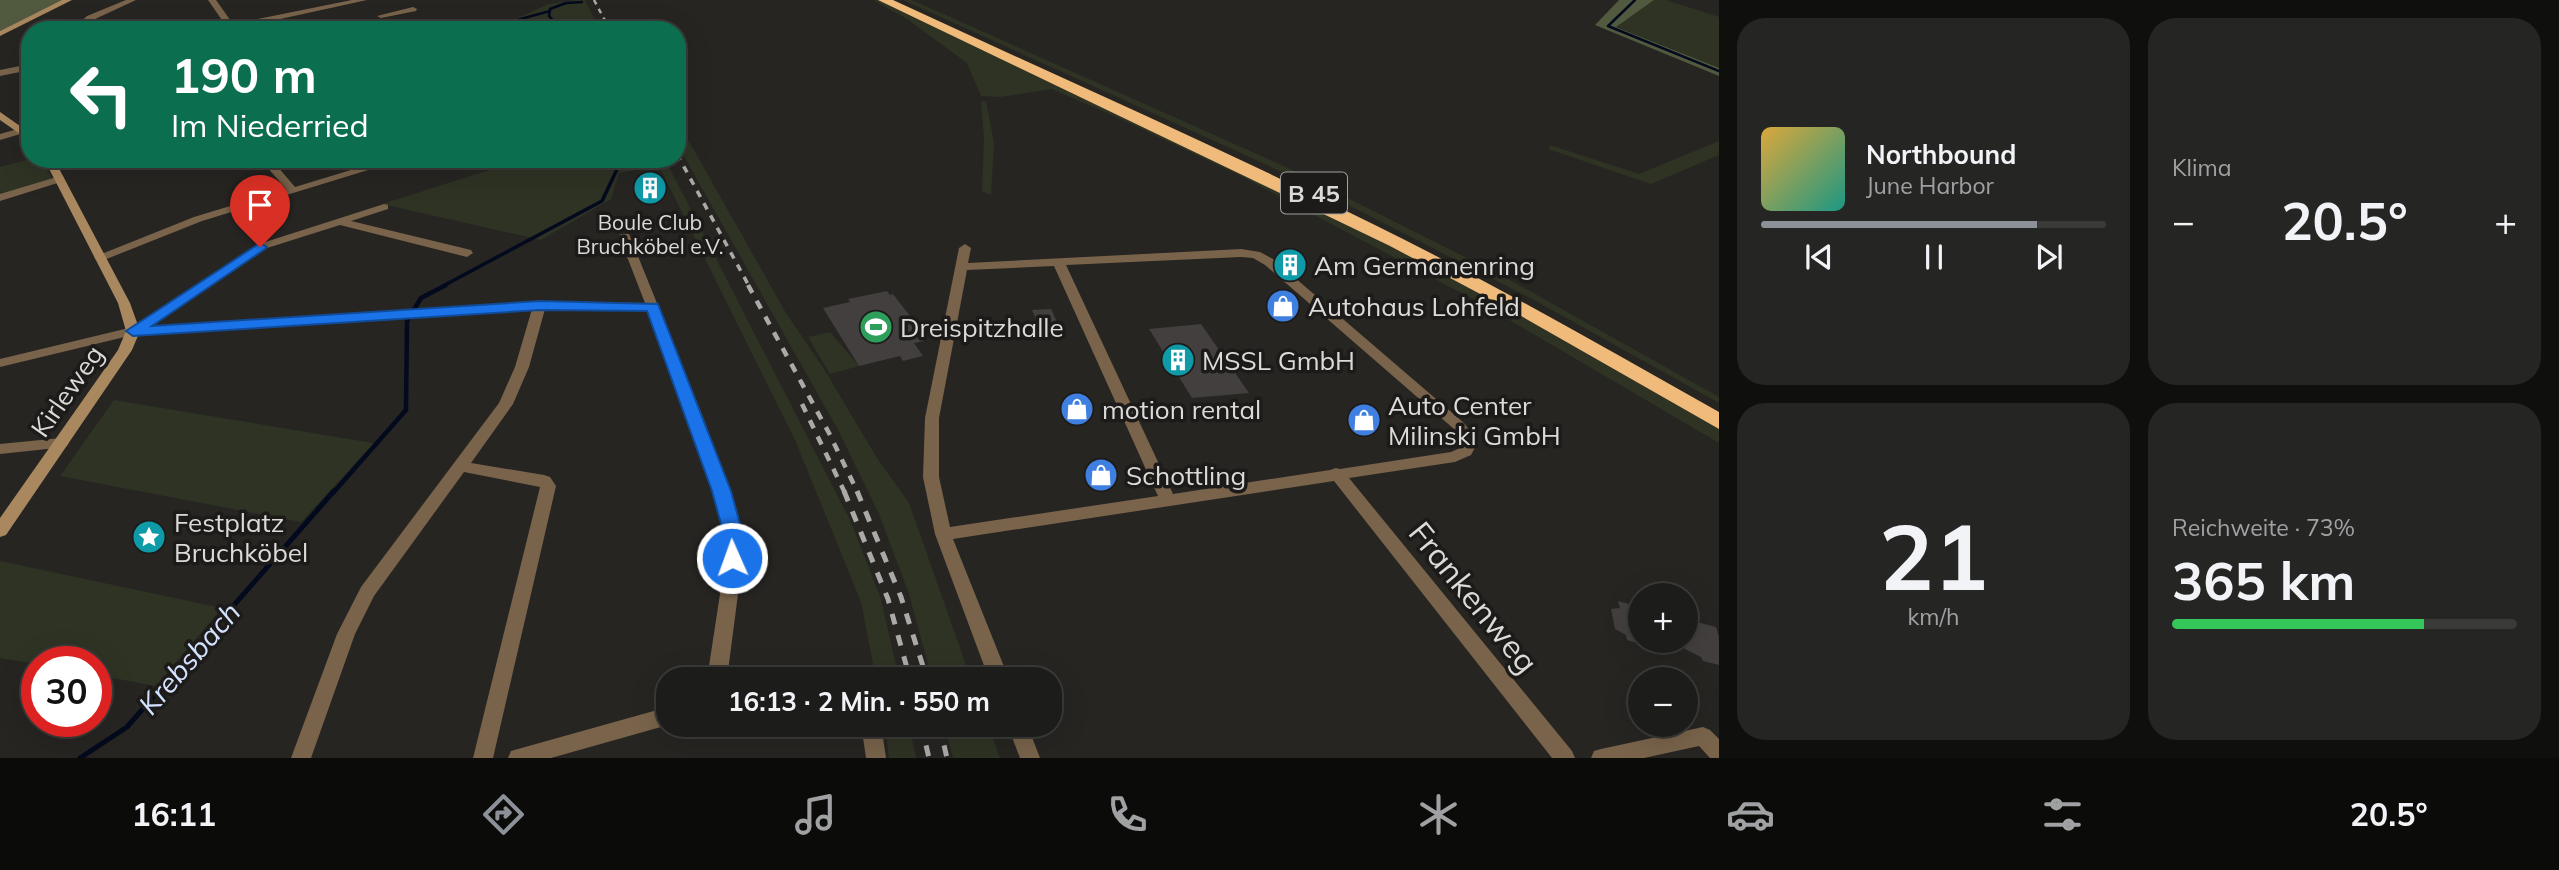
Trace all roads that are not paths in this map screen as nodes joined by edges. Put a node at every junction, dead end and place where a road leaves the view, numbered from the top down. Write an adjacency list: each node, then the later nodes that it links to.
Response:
1 (68, 0): 11 (street)
2 (132, 0): 12 (street)
3 (212, 0): 13 (street)
4 (363, 0): 7 (street)
5 (884, 0): 43 (highway, B 45)
6 (898, 0): 42 (highway, B 45)
7 (346, 2): 9 (street)
8 (412, 9): 10 (street)
9 (284, 16): 14 (street); 15 (street)
10 (381, 16)
11 (23, 21)
12 (86, 21)
13 (227, 21)
14 (260, 21)
15 (288, 21)
16 (21, 22): 17 (street)
17 (0, 34)
18 (21, 69): 19 (street)
19 (3, 73)
20 (0, 115): 21 (street)
21 (21, 131)
22 (21, 132): 23 (street)
23 (0, 137)
24 (54, 168): 27 (street, Kirleweg)
25 (273, 168): 28 (street)
26 (368, 168): 28 (street)
27 (60, 179): 29 (street); 35 (street, Kirleweg)
28 (292, 190): 35 (street)
29 (0, 198)
30 (384, 206): 31 (street)
31 (339, 221): 34 (street); 40 (street)
32 (625, 236): 39 (street)
33 (965, 248): 37 (street)
34 (467, 253)
35 (100, 257): 40 (street, Kirleweg)
36 (1058, 262): 37 (street); 47 (street); 48 (street)
37 (961, 267): 50 (street)
38 (540, 305): 39 (street); 40 (street); 46 (street)
39 (653, 307): 51 (street)
40 (133, 331): 41 (street); 44 (street, Kirleweg)
41 (0, 363)
42 (1719, 409)
43 (1719, 422)
44 (61, 443): 45 (street); 49 (street, Kirleweg)
45 (0, 449)
46 (460, 466): 57 (street); 58 (street)
47 (1336, 473): 48 (street); 62 (street, Frankenweg)
48 (1168, 500): 50 (street)
49 (0, 531)
50 (943, 534): 52 (street)
51 (719, 667)
52 (994, 667)
53 (656, 719): 59 (street)
54 (873, 737): 60 (street)
55 (1022, 737): 61 (street)
56 (1719, 753): 63 (street)
57 (301, 758)
58 (483, 758)
59 (518, 758)
60 (876, 758)
61 (1030, 758)
62 (1565, 758)
63 (1601, 758)

